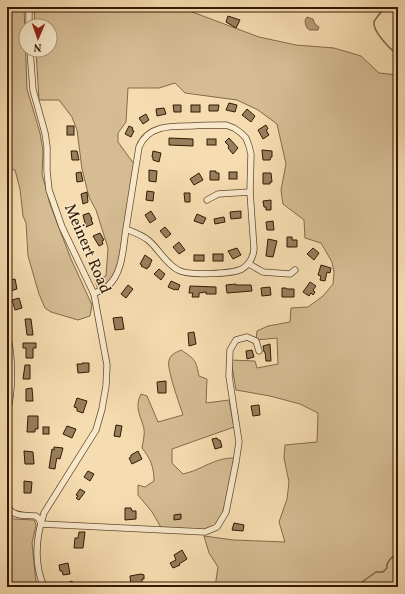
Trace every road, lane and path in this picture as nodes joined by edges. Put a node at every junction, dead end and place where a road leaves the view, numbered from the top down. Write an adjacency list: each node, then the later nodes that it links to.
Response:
1 (29, 7): 2 (street)
2 (29, 18)
3 (31, 58): 9 (street, Meinert Road)
4 (250, 192): 5 (street); 6 (street); 7 (street)
5 (207, 200)
6 (126, 229): 7 (street); 9 (street)
7 (249, 264): 8 (street)
8 (295, 270)
9 (94, 294): 15 (street, Meinert Road)
10 (7, 334): 12 (street)
11 (258, 351): 15 (street)
12 (7, 413)
13 (7, 495): 14 (street)
14 (8, 508): 15 (street)
15 (41, 524): 16 (street, Meinert Road)
16 (44, 587)

